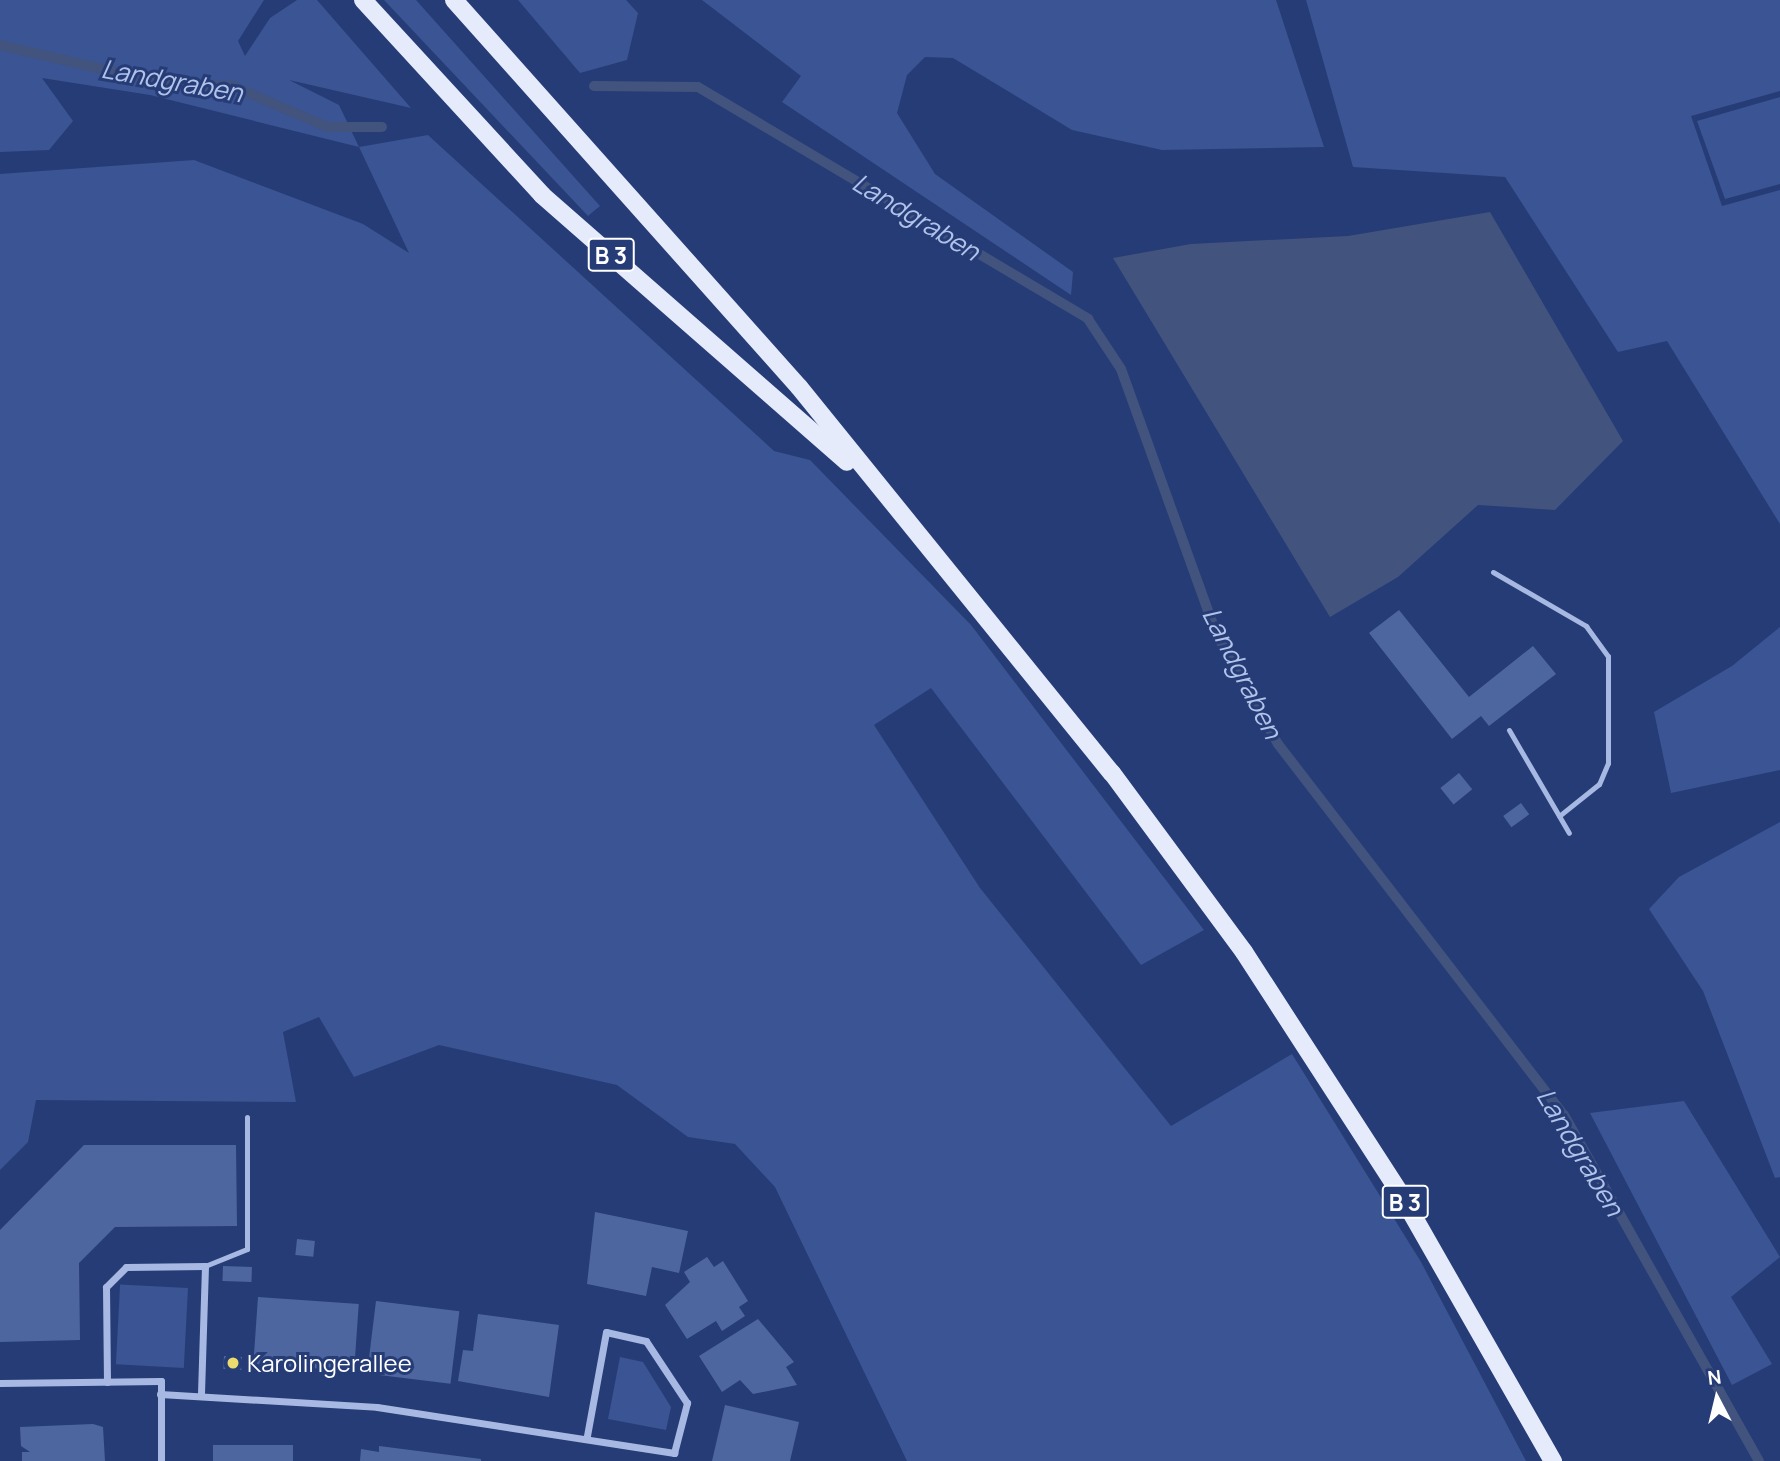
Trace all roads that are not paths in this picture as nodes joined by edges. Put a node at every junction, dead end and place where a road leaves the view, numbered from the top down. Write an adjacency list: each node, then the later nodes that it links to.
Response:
1 (363, 0): 3 (main road, B 3)
2 (454, 0): 3 (main road, B 3)
3 (878, 490): 16 (main road, B 3)
4 (1493, 572): 6 (lane)
5 (1509, 730): 6 (lane)
6 (1559, 816): 7 (lane)
7 (1569, 833)
8 (247, 1117): 9 (lane)
9 (205, 1266): 11 (street); 13 (street)
10 (0, 1382): 11 (street)
11 (107, 1382): 12 (street)
12 (160, 1394): 13 (street); 15 (street)
13 (201, 1395): 14 (street)
14 (587, 1436): 14 (street)
15 (161, 1461)
16 (1553, 1461)

